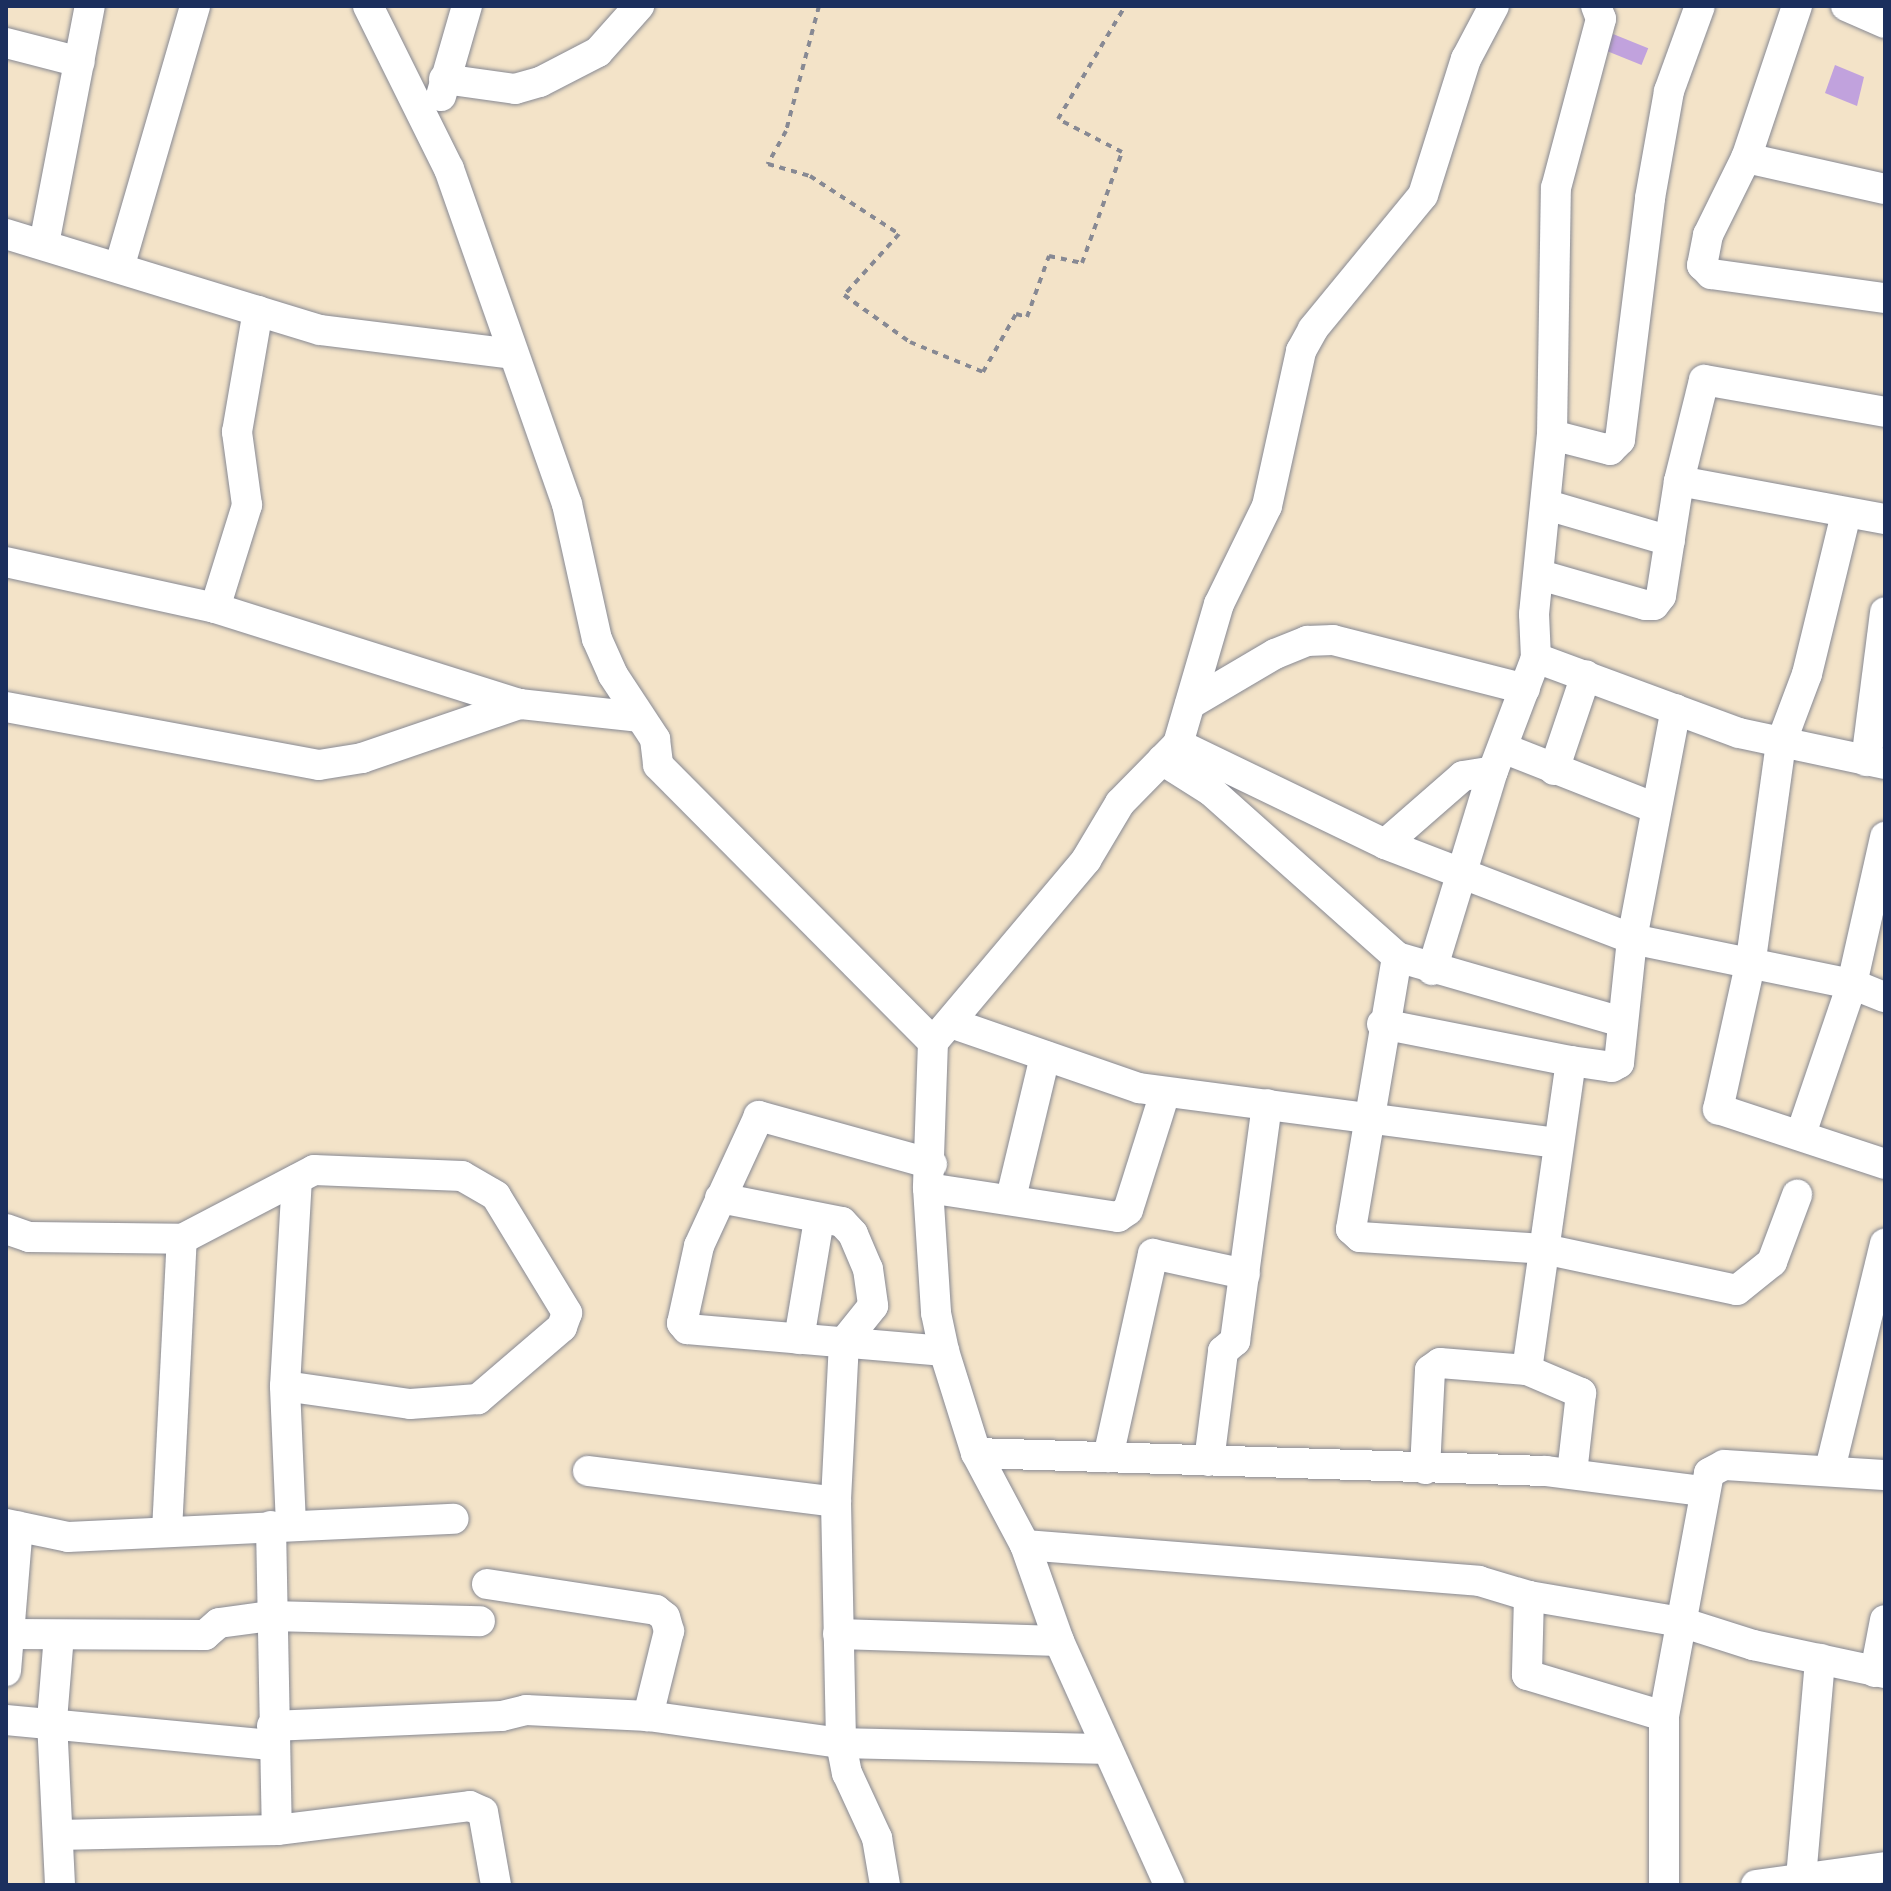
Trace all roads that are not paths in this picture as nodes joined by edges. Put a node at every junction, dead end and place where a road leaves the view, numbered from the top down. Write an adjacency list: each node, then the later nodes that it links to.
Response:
1 (90, 6): 13 (street)
2 (195, 6): 20 (street)
3 (368, 6): 15 (street)
4 (467, 6): 14 (street)
5 (639, 6): 14 (street)
6 (1596, 6): 25 (street)
7 (1700, 6): 25 (street)
8 (1797, 6): 16 (street)
9 (1846, 6): 11 (street)
10 (1482, 12): 39 (street)
11 (1885, 23)
12 (6, 43): 13 (street)
13 (80, 62): 19 (street)
14 (444, 79): 15 (street)
15 (435, 138): 23 (street)
16 (1746, 158): 17 (street); 21 (street)
17 (1885, 189)
18 (6, 234): 19 (street)
19 (44, 244): 20 (street)
20 (119, 268): 22 (street)
21 (1885, 298)
22 (258, 311): 23 (street); 33 (street)
23 (512, 354): 42 (street)
24 (1885, 412): 26 (street)
25 (1552, 435): 27 (street)
26 (1679, 481): 28 (street); 30 (street)
27 (1547, 505): 30 (street); 32 (street)
28 (1846, 514): 29 (street); 43 (street)
29 (1885, 519)
30 (1670, 541): 32 (street)
31 (6, 562): 33 (street)
32 (1540, 575): 35 (street)
33 (215, 608): 38 (street)
34 (1885, 612): 46 (street)
35 (1536, 658): 36 (street); 37 (street)
36 (1586, 675): 41 (street); 47 (street)
37 (1525, 689): 39 (street); 45 (street)
38 (520, 704): 40 (street); 42 (street)
39 (1190, 704): 44 (street)
40 (6, 707)
41 (1676, 709): 43 (street); 48 (street)
42 (651, 740): 60 (street)
43 (1781, 743): 46 (street); 54 (street)
44 (1170, 752): 49 (street); 53 (street); 60 (street)
45 (1498, 760): 47 (street); 49 (street); 51 (street)
46 (1876, 762)
47 (1554, 770): 48 (street)
48 (1655, 808): 52 (street)
49 (1385, 844): 51 (street)
50 (1884, 847): 56 (street)
51 (1460, 872): 52 (street); 55 (street)
52 (1632, 939): 54 (street); 58 (street)
53 (1397, 957): 55 (street); 59 (street)
54 (1750, 965): 56 (street); 66 (street)
55 (1432, 970): 58 (street)
56 (1852, 984): 57 (street); 66 (street)
57 (1885, 997)
58 (1622, 1022): 62 (street)
59 (1382, 1024): 62 (street); 65 (street)
60 (942, 1032): 61 (street); 69 (street)
61 (1045, 1056): 63 (street); 73 (street)
62 (1571, 1061): 67 (street)
63 (1165, 1093): 64 (street); 73 (street)
64 (1267, 1104): 65 (street); 79 (street)
65 (1368, 1118): 67 (street); 78 (street)
66 (1801, 1134): 68 (street)
67 (1558, 1143): 78 (street)
68 (1885, 1164)
69 (930, 1176): 72 (street); 73 (street); 82 (street)
70 (297, 1179): 76 (street); 84 (street); 84 (street)
71 (1797, 1195): 78 (street)
72 (720, 1198): 74 (street); 80 (street)
73 (1011, 1198)
74 (819, 1219): 80 (street); 81 (street)
75 (6, 1229): 76 (street)
76 (182, 1239): 98 (street)
77 (1885, 1244): 89 (street)
78 (1544, 1249): 83 (street)
79 (1245, 1274): 86 (street); 87 (street)
80 (799, 1339): 81 (street)
81 (844, 1342): 82 (street); 94 (street)
82 (944, 1351): 85 (street)
83 (1527, 1370): 88 (street); 91 (street)
84 (285, 1386): 97 (street)
85 (976, 1453): 86 (street); 99 (street)
86 (1108, 1457): 87 (street)
87 (1209, 1461): 88 (street)
88 (1425, 1469): 91 (street)
89 (1830, 1469): 92 (street); 93 (street)
90 (588, 1471): 94 (street)
91 (1572, 1473): 93 (street)
92 (1885, 1475)
93 (1702, 1491): 105 (street)
94 (836, 1502): 107 (street)
95 (454, 1519): 97 (street)
96 (12, 1525): 98 (street); 106 (street)
97 (281, 1525): 98 (street); 102 (street)
98 (167, 1531)
99 (1025, 1545): 101 (street); 109 (street)
100 (487, 1584): 113 (street)
101 (1529, 1596): 105 (street); 114 (street)
102 (270, 1616): 104 (street); 108 (street); 117 (street)
103 (1885, 1620): 112 (street)
104 (480, 1621)
105 (1681, 1622): 110 (street); 114 (street)
106 (9, 1634): 108 (street); 111 (street)
107 (838, 1634): 109 (street); 118 (street)
108 (59, 1635): 116 (street)
109 (1059, 1641): 119 (street)
110 (1820, 1659): 112 (street); 123 (street)
111 (6, 1671)
112 (1880, 1672)
113 (648, 1716): 117 (street); 118 (street)
114 (1664, 1716): 128 (street)
115 (6, 1720): 116 (street)
116 (52, 1721): 117 (street); 121 (street)
117 (271, 1736): 120 (street)
118 (841, 1743): 119 (street); 126 (street)
119 (1107, 1749): 127 (street)
120 (277, 1830): 121 (street); 125 (street)
121 (58, 1835): 124 (street)
122 (1885, 1867): 123 (street)
123 (1777, 1883)
124 (60, 1885)
125 (496, 1885)
126 (885, 1885)
127 (1169, 1885)
128 (1664, 1885)

